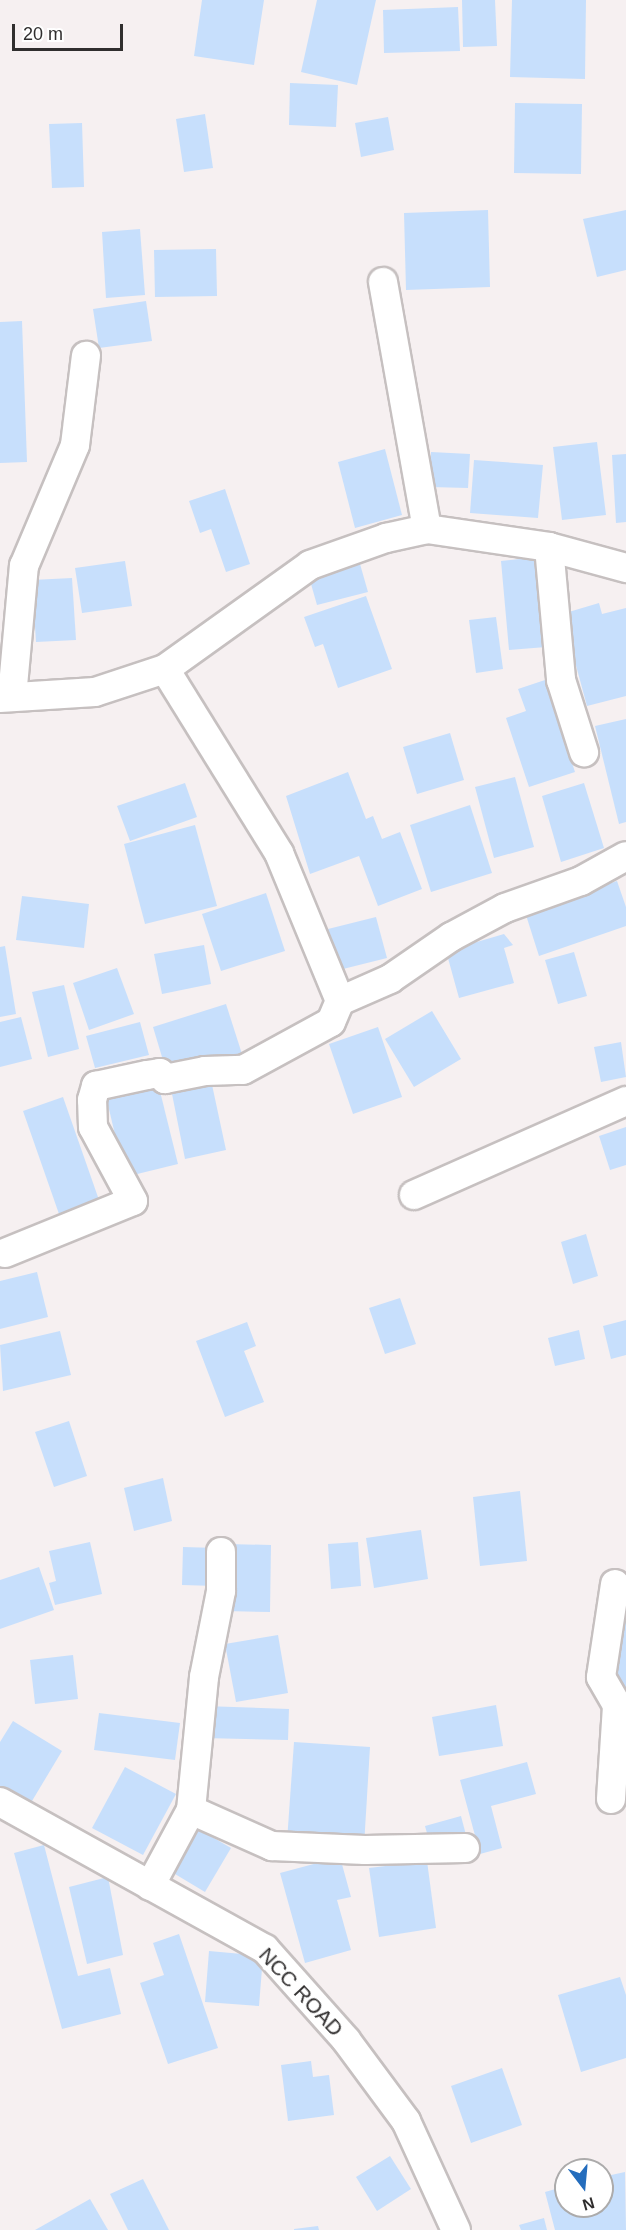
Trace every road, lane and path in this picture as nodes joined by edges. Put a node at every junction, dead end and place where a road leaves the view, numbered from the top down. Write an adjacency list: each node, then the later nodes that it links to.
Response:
1 (383, 282): 3 (street)
2 (86, 356): 7 (street)
3 (427, 529): 4 (street); 6 (street)
4 (549, 547): 5 (street); 8 (street)
5 (626, 568)
6 (165, 669): 7 (street); 10 (street)
7 (6, 697)
8 (584, 752)
9 (626, 856): 10 (street)
10 (340, 1001): 13 (street)
11 (626, 1101): 12 (street)
12 (414, 1196)
13 (5, 1252)
14 (221, 1552): 19 (street)
15 (615, 1584): 16 (street)
16 (621, 1706): 17 (street)
17 (611, 1799)
18 (0, 1802): 21 (street, NCC ROAD)
19 (191, 1810): 20 (street); 21 (street)
20 (465, 1848)
21 (150, 1886): 22 (street, NCC ROAD)
22 (456, 2230)

